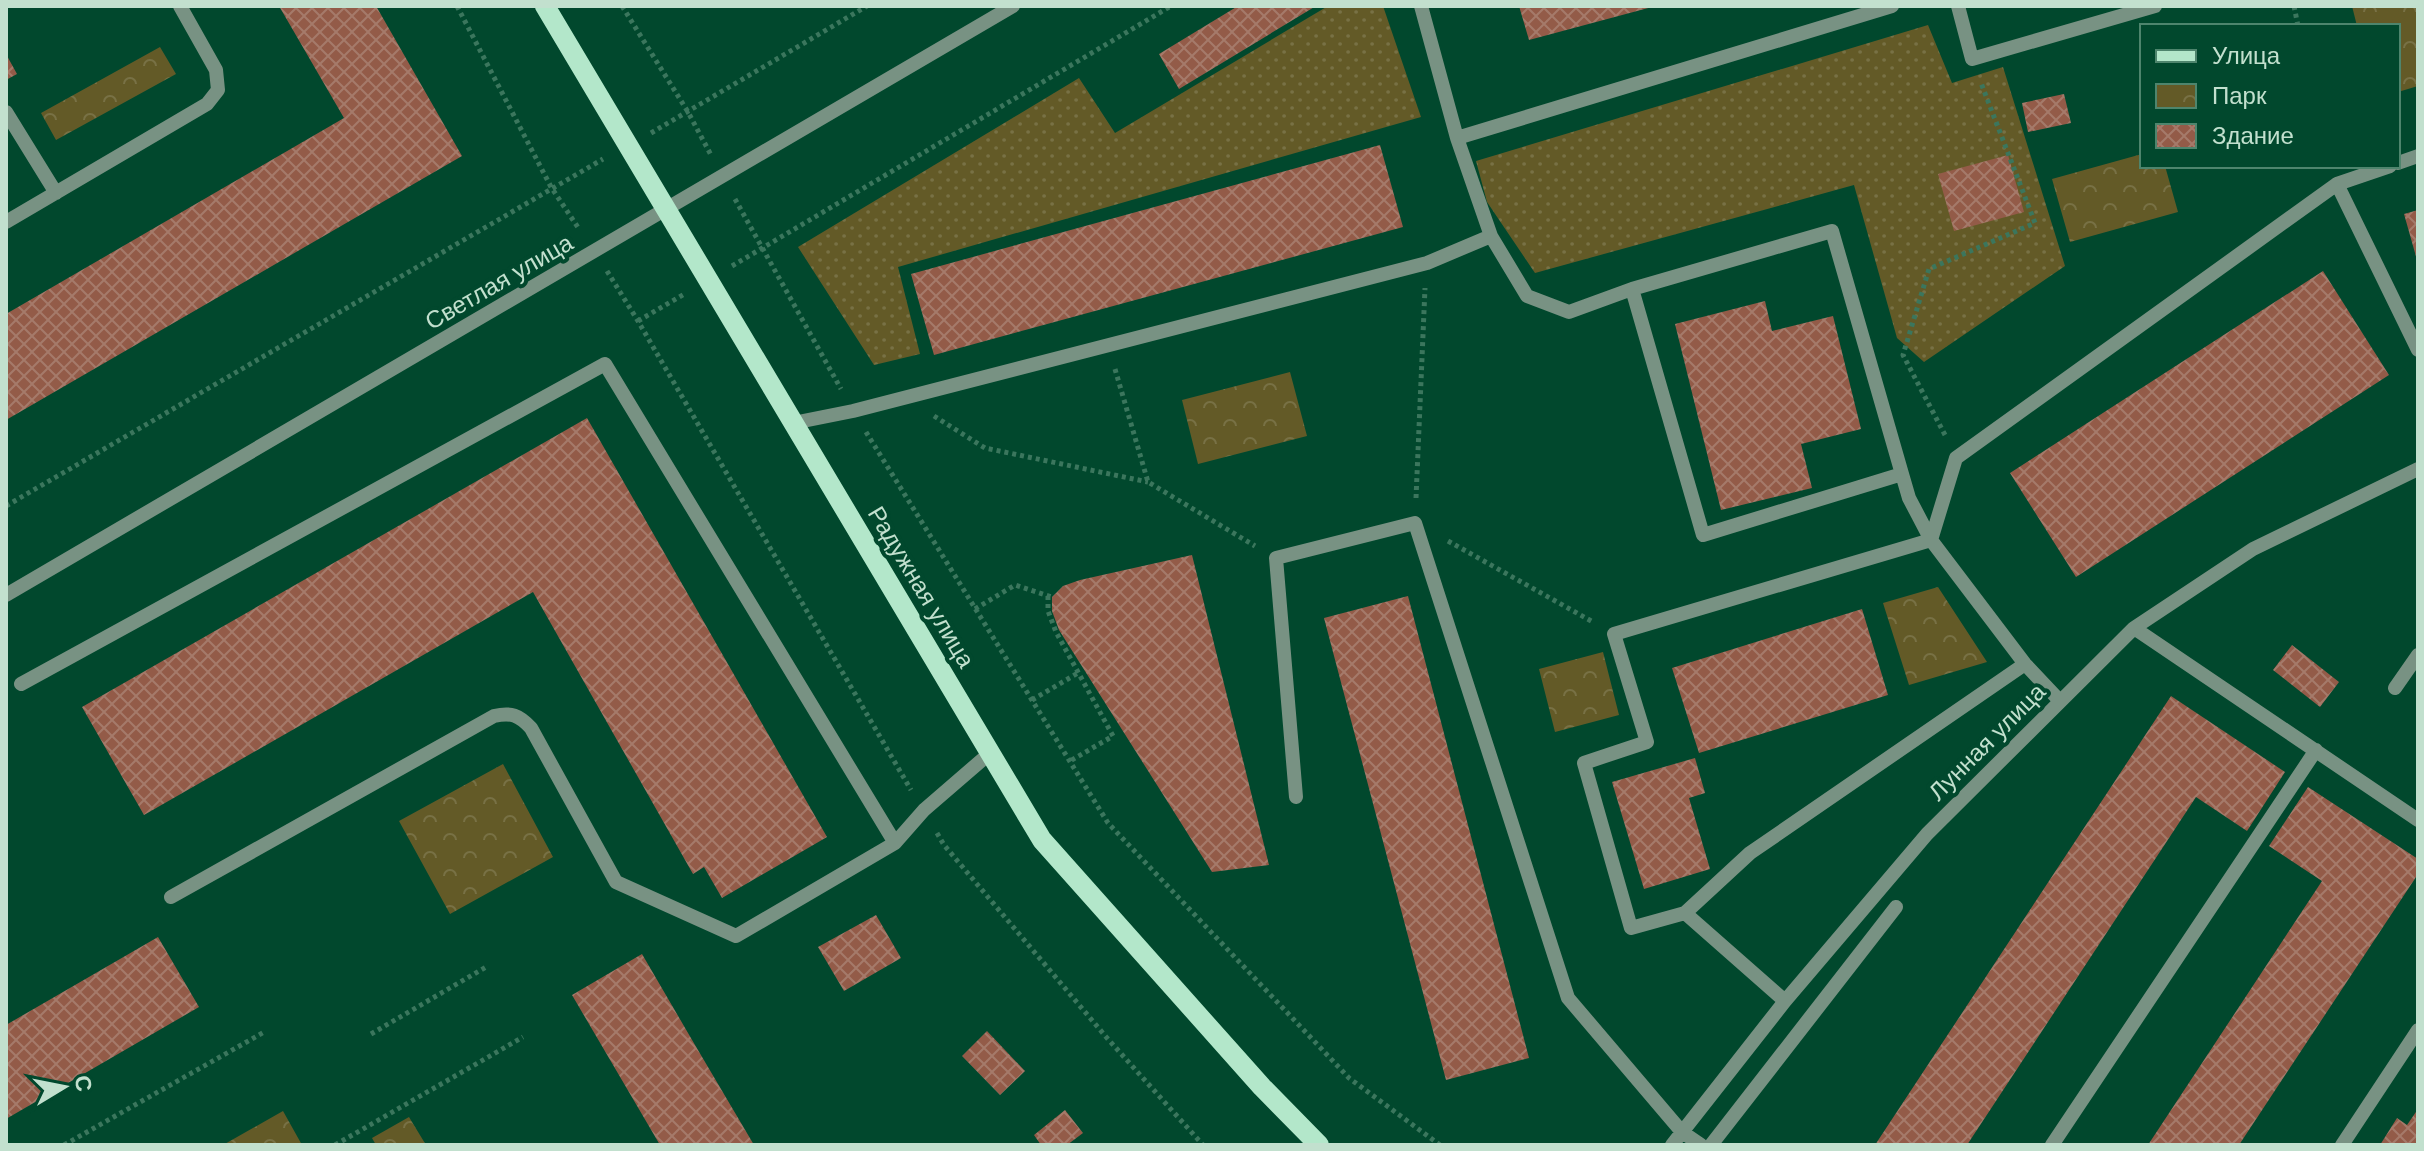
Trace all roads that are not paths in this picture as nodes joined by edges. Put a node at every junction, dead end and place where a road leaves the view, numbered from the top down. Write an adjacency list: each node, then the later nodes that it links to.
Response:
1 (180, 6): 12 (street)
2 (545, 6): 13 (main road, Радужная улица)
3 (1013, 6): 13 (street, Светлая улица)
4 (1421, 6): 9 (street)
5 (1892, 6): 9 (street)
6 (1958, 6): 7 (street)
7 (2155, 6)
8 (6, 112): 12 (street)
9 (1457, 138): 15 (street)
10 (2384, 168): 11 (street)
11 (2337, 184): 17 (street); 21 (street)
12 (56, 193): 14 (street)
13 (667, 209): 18 (main road, Радужная улица); 22 (street, Светлая улица)
14 (6, 222)
15 (1491, 236): 16 (street); 18 (street)
16 (1632, 289): 20 (street); 20 (street)
17 (2418, 350)
18 (793, 423): 30 (main road, Радужная улица)
19 (2418, 469): 23 (street, Лунная улица)
20 (1902, 474): 21 (street)
21 (1931, 540): 25 (street); 36 (street)
22 (6, 595)
23 (2134, 628): 28 (street, Лунная улица); 29 (street)
24 (2418, 655): 27 (street)
25 (2025, 664): 28 (street); 36 (street)
26 (21, 684): 33 (street)
27 (2395, 688)
28 (2059, 700): 37 (street, Лунная улица)
29 (2316, 750): 32 (street); 44 (street)
30 (990, 753): 33 (street); 40 (main road, Радужная улица)
31 (1296, 797): 39 (street)
32 (2418, 820)
33 (895, 843): 34 (street)
34 (171, 897)
35 (1896, 907): 43 (street)
36 (1685, 913): 37 (street)
37 (1785, 1001): 39 (street, Лунная улица)
38 (2418, 1030): 45 (street)
39 (1682, 1132): 41 (street, Лунная улица); 42 (street)
40 (1312, 1143)
41 (1672, 1145)
42 (1701, 1145)
43 (1711, 1145)
44 (2052, 1145)
45 (2342, 1145)

